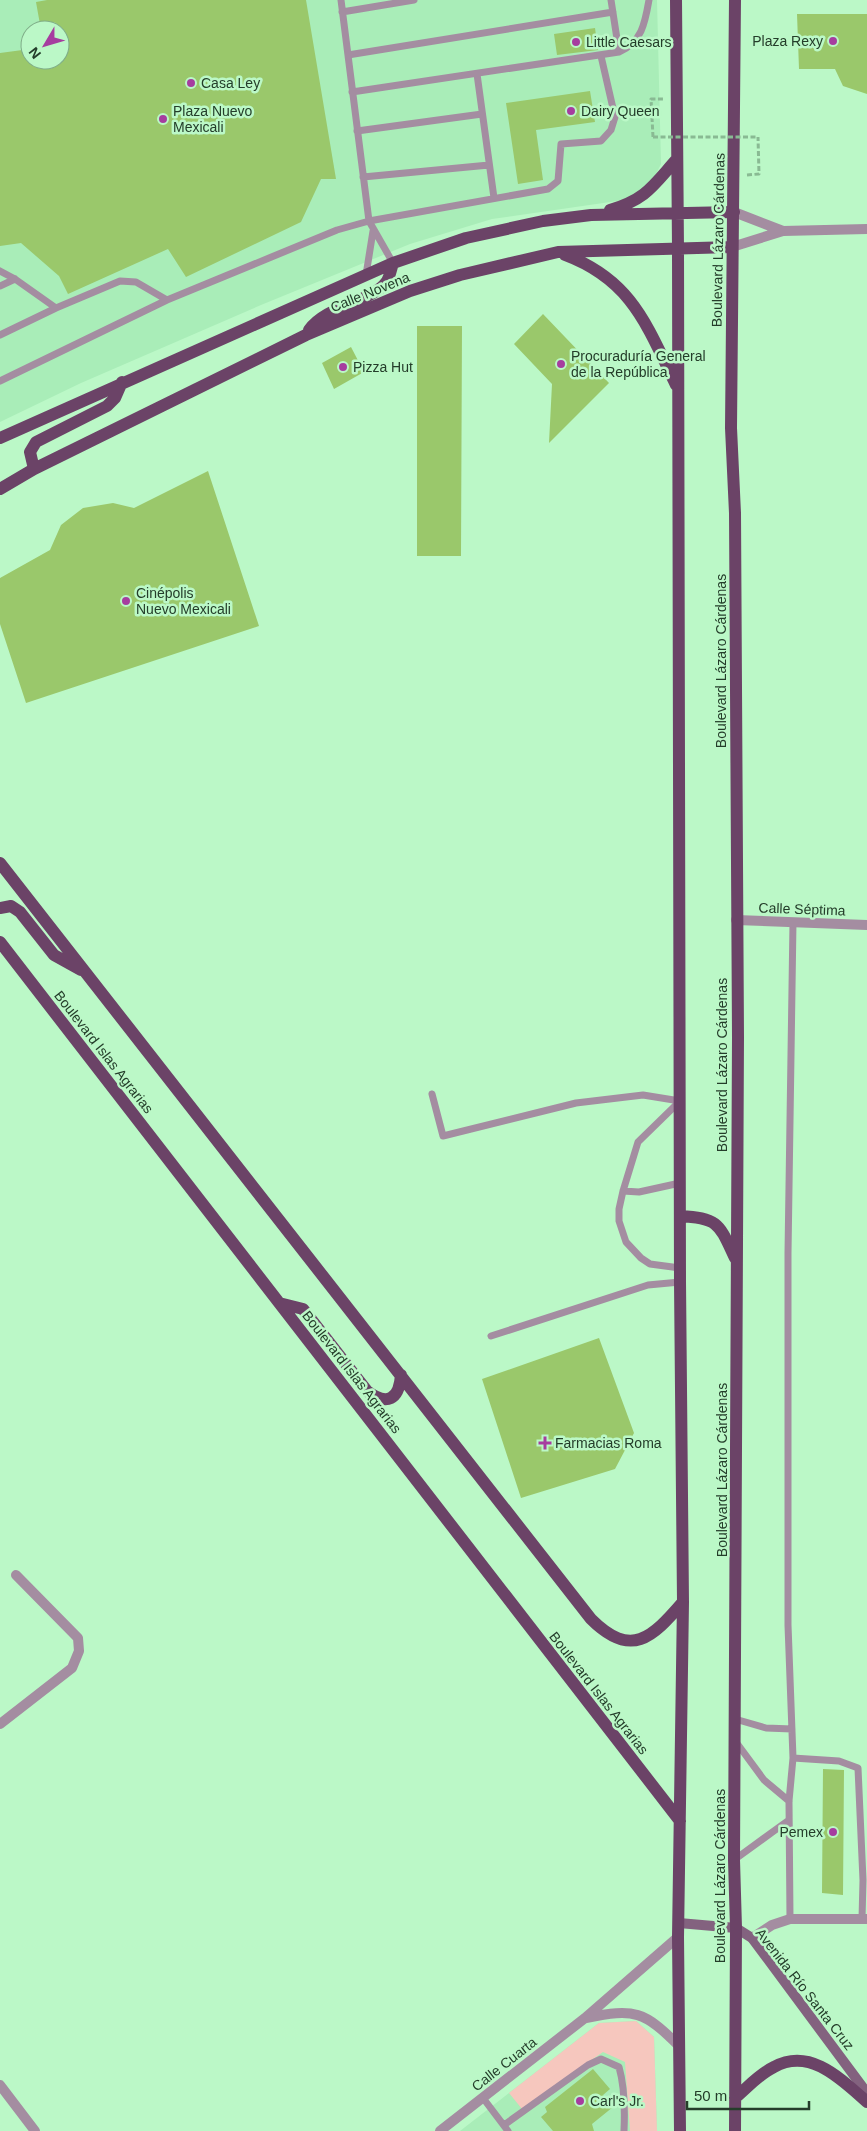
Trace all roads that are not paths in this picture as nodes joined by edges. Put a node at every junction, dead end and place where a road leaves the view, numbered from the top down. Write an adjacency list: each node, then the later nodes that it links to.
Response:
1 (341, 0): 7 (lane)
2 (414, 0): 7 (lane)
3 (611, 0): 8 (lane)
4 (649, 0): 9 (lane)
5 (676, 0): 16 (main road)
6 (735, 0): 20 (main road, Boulevard Lázaro Cárdenas)
7 (342, 12): 10 (lane)
8 (613, 12): 9 (lane); 10 (lane)
9 (619, 52): 11 (lane)
10 (348, 55): 13 (lane)
11 (601, 56): 12 (lane); 19 (lane)
12 (477, 74): 13 (lane); 14 (lane)
13 (352, 92): 15 (lane)
14 (482, 114): 15 (lane); 17 (lane)
15 (357, 131): 18 (lane)
16 (676, 160): 21 (main road); 22 (main road)
17 (489, 165): 18 (lane); 19 (lane)
18 (363, 177): 23 (lane)
19 (494, 198): 23 (lane)
20 (734, 212): 21 (main road, Calle Novena); 26 (street, Calle Novena); 27 (main road, Boulevard Lázaro Cárdenas)
21 (677, 213): 22 (main road, Calle Novena); 28 (main road)
22 (591, 215): 30 (main road, Calle Novena)
23 (369, 221): 25 (lane); 35 (lane)
24 (867, 229): 26 (street, Calle Novena)
25 (373, 231): 30 (lane); 32 (lane)
26 (783, 231): 27 (street, Calle Novena)
27 (732, 247): 28 (main road, Calle Novena); 47 (main road, Boulevard Lázaro Cárdenas)
28 (678, 248): 29 (main road, Calle Novena); 41 (main road)
29 (558, 252): 37 (main road, Calle Novena); 41 (main road)
30 (393, 263): 32 (main road, Calle Novena); 37 (main road)
31 (0, 271): 33 (lane)
32 (366, 275): 40 (main road, Calle Novena)
33 (15, 279): 34 (lane); 36 (lane)
34 (0, 286)
35 (167, 300): 36 (lane); 39 (lane)
36 (56, 308): 38 (lane)
37 (306, 334): 43 (main road, Calle Novena)
38 (0, 335)
39 (0, 381)
40 (122, 382): 42 (main road, Calle Novena); 43 (main road)
41 (678, 389): 53 (main road)
42 (0, 438)
43 (34, 469): 44 (main road, Calle Novena)
44 (0, 489)
45 (0, 864): 51 (main road)
46 (0, 908): 51 (main road)
47 (736, 920): 48 (street, Calle Séptima); 57 (main road, Boulevard Lázaro Cárdenas)
48 (794, 922): 49 (street, Calle Séptima); 67 (lane)
49 (867, 924)
50 (0, 942): 60 (main road, Boulevard Islas Agrarias)
51 (85, 972): 62 (main road)
52 (432, 1094): 53 (lane)
53 (680, 1101): 54 (main road); 55 (lane)
54 (680, 1183): 55 (lane); 56 (main road)
55 (623, 1191): 58 (lane)
56 (680, 1216): 57 (main road); 58 (main road)
57 (737, 1263): 65 (main road, Boulevard Lázaro Cárdenas)
58 (680, 1268): 59 (main road)
59 (680, 1282): 61 (lane); 64 (main road)
60 (279, 1303): 62 (main road); 72 (main road, Boulevard Islas Agrarias)
61 (491, 1336)
62 (400, 1375): 64 (main road)
63 (16, 1575): 66 (street)
64 (683, 1602): 72 (main road)
65 (735, 1719): 67 (lane); 68 (main road, Boulevard Lázaro Cárdenas)
66 (0, 1724)
67 (792, 1729): 69 (lane)
68 (735, 1740): 70 (lane); 73 (main road, Boulevard Lázaro Cárdenas)
69 (793, 1758): 70 (lane); 75 (lane)
70 (789, 1801): 71 (lane)
71 (789, 1820): 73 (lane); 74 (lane)
72 (680, 1821): 76 (main road)
73 (734, 1860): 77 (main road, Boulevard Lázaro Cárdenas)
74 (790, 1919): 75 (street); 79 (street)
75 (865, 1920)
76 (679, 1923): 77 (main road, Avenida Río Santa Cruz); 78 (main road)
77 (736, 1928): 79 (main road, Avenida Río Santa Cruz); 85 (main road, Boulevard Lázaro Cárdenas)
78 (678, 1937): 80 (street, Calle Cuarta); 81 (main road)
79 (752, 1938): 83 (main road, Avenida Río Santa Cruz)
80 (585, 2018): 81 (street, Calle Cuarta); 84 (street, Calle Cuarta)
81 (679, 2046): 91 (main road)
82 (0, 2085): 88 (street)
83 (867, 2093)
84 (483, 2098): 87 (lane); 89 (street, Calle Cuarta)
85 (735, 2098): 86 (main road); 92 (main road, Boulevard Lázaro Cárdenas)
86 (867, 2102)
87 (506, 2128): 90 (lane)
88 (35, 2131)
89 (440, 2131)
90 (624, 2131)
91 (680, 2131)
92 (735, 2131)

